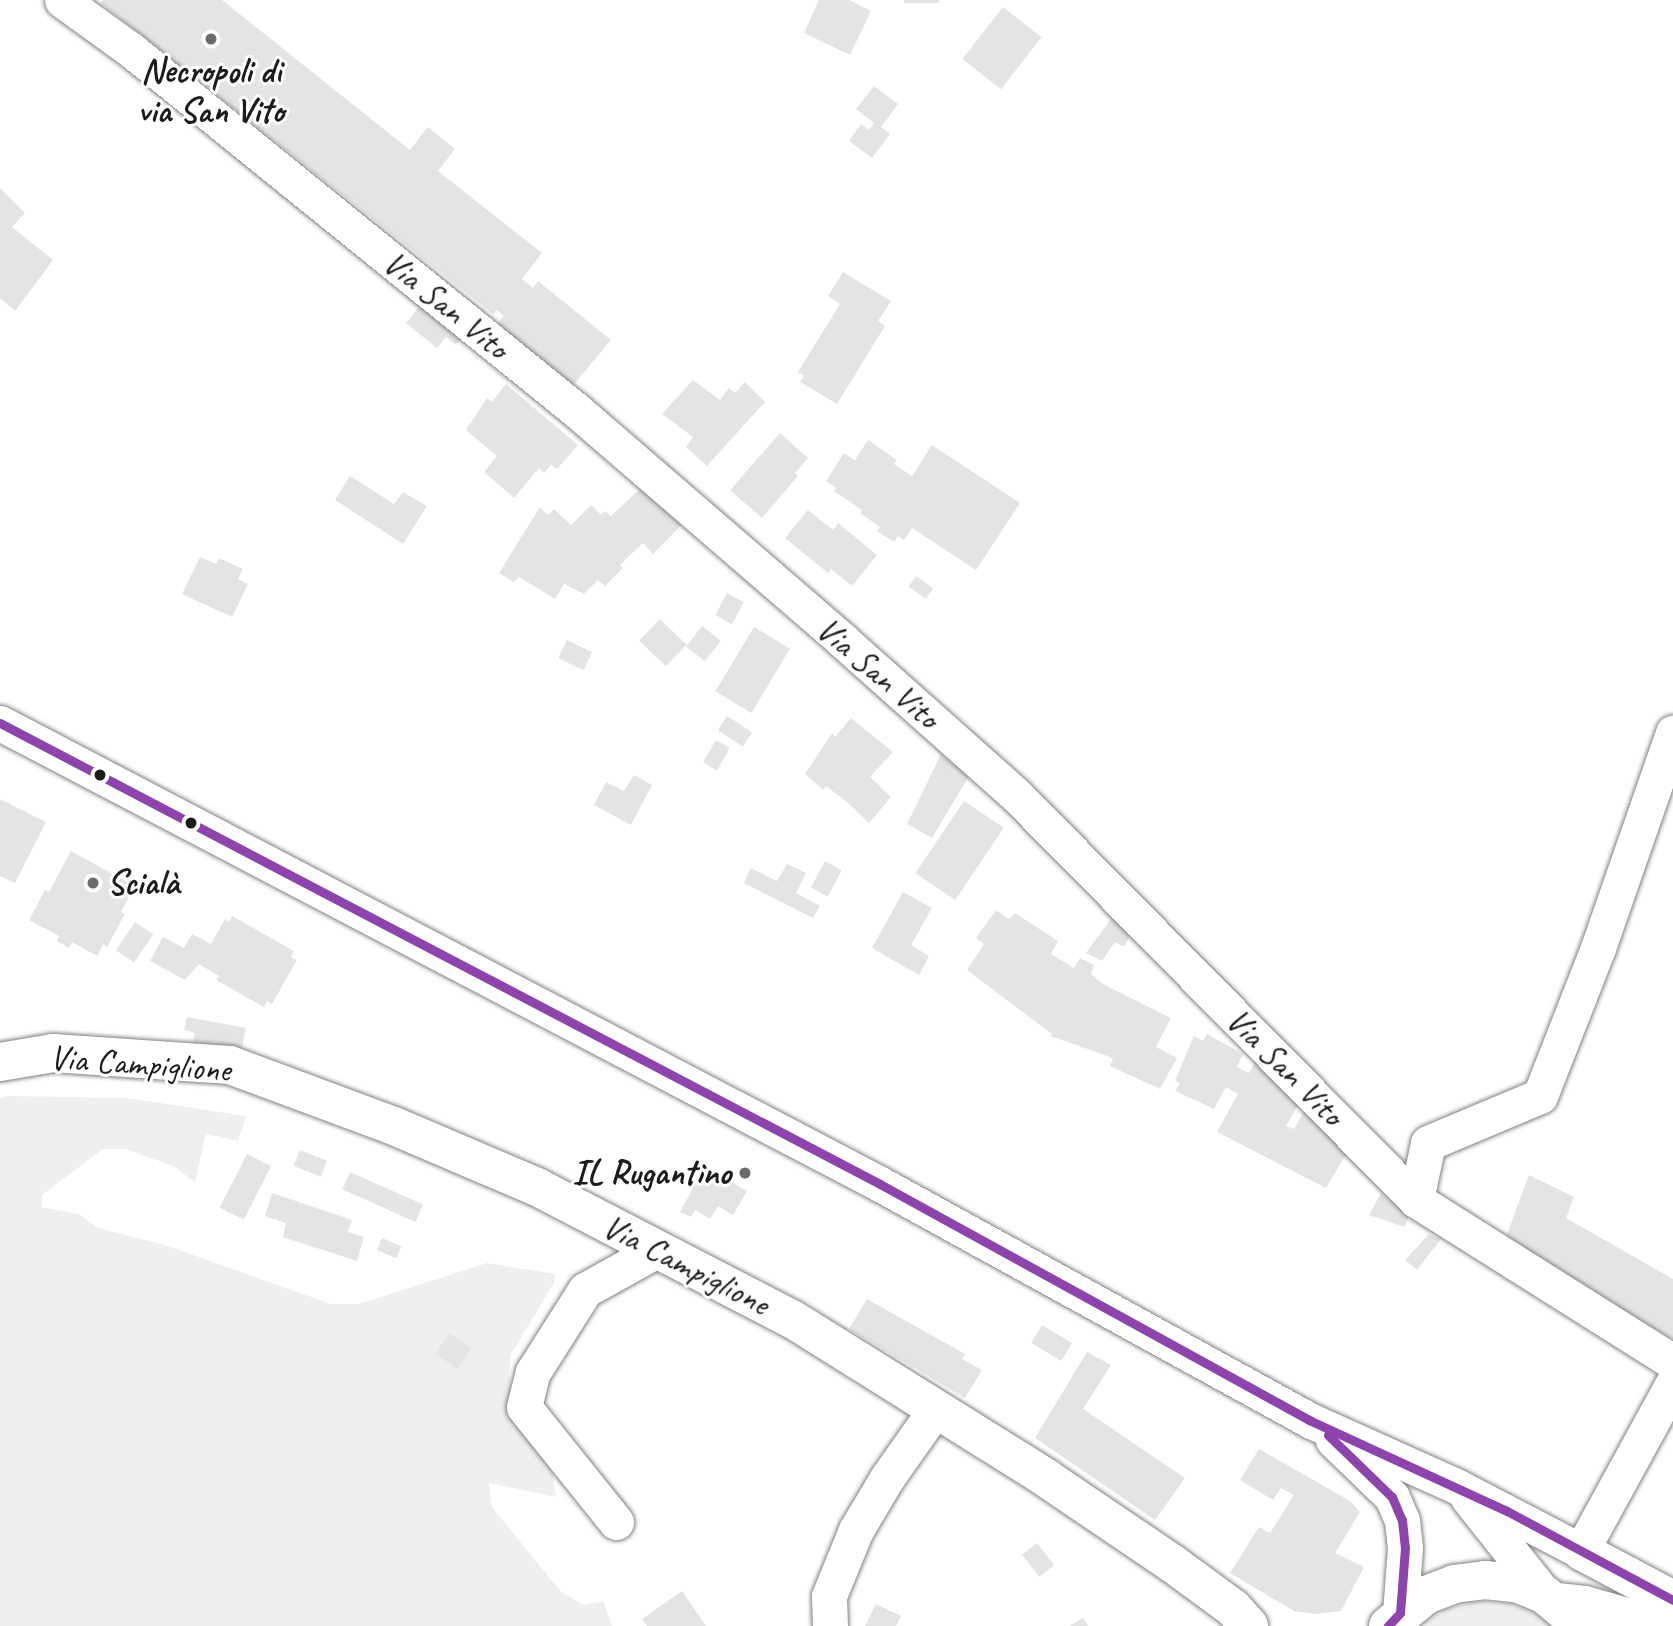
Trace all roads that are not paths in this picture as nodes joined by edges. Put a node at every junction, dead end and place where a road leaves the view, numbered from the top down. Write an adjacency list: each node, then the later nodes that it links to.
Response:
1 (62, 0): 5 (street, Via San Vito)
2 (0, 723): 10 (street)
3 (1673, 733): 5 (street)
4 (0, 1062): 6 (main road, Via Campiglione)
5 (1416, 1200): 7 (street, Via San Vito)
6 (657, 1250): 9 (main road, Via Campiglione); 12 (street)
7 (1673, 1362)
8 (1673, 1383): 13 (street)
9 (935, 1410): 16 (main road, Via Campiglione); 18 (street)
10 (1309, 1420): 11 (street); 17 (street)
11 (1458, 1487): 13 (street); 15 (street)
12 (616, 1522)
13 (1581, 1551): 14 (main road)
14 (1673, 1600)
15 (1562, 1608): 17 (main road); 20 (main road)
16 (1241, 1617): 19 (main road, Via Campiglione)
17 (1390, 1622)
18 (830, 1626)
19 (1279, 1626)
20 (1658, 1626)

